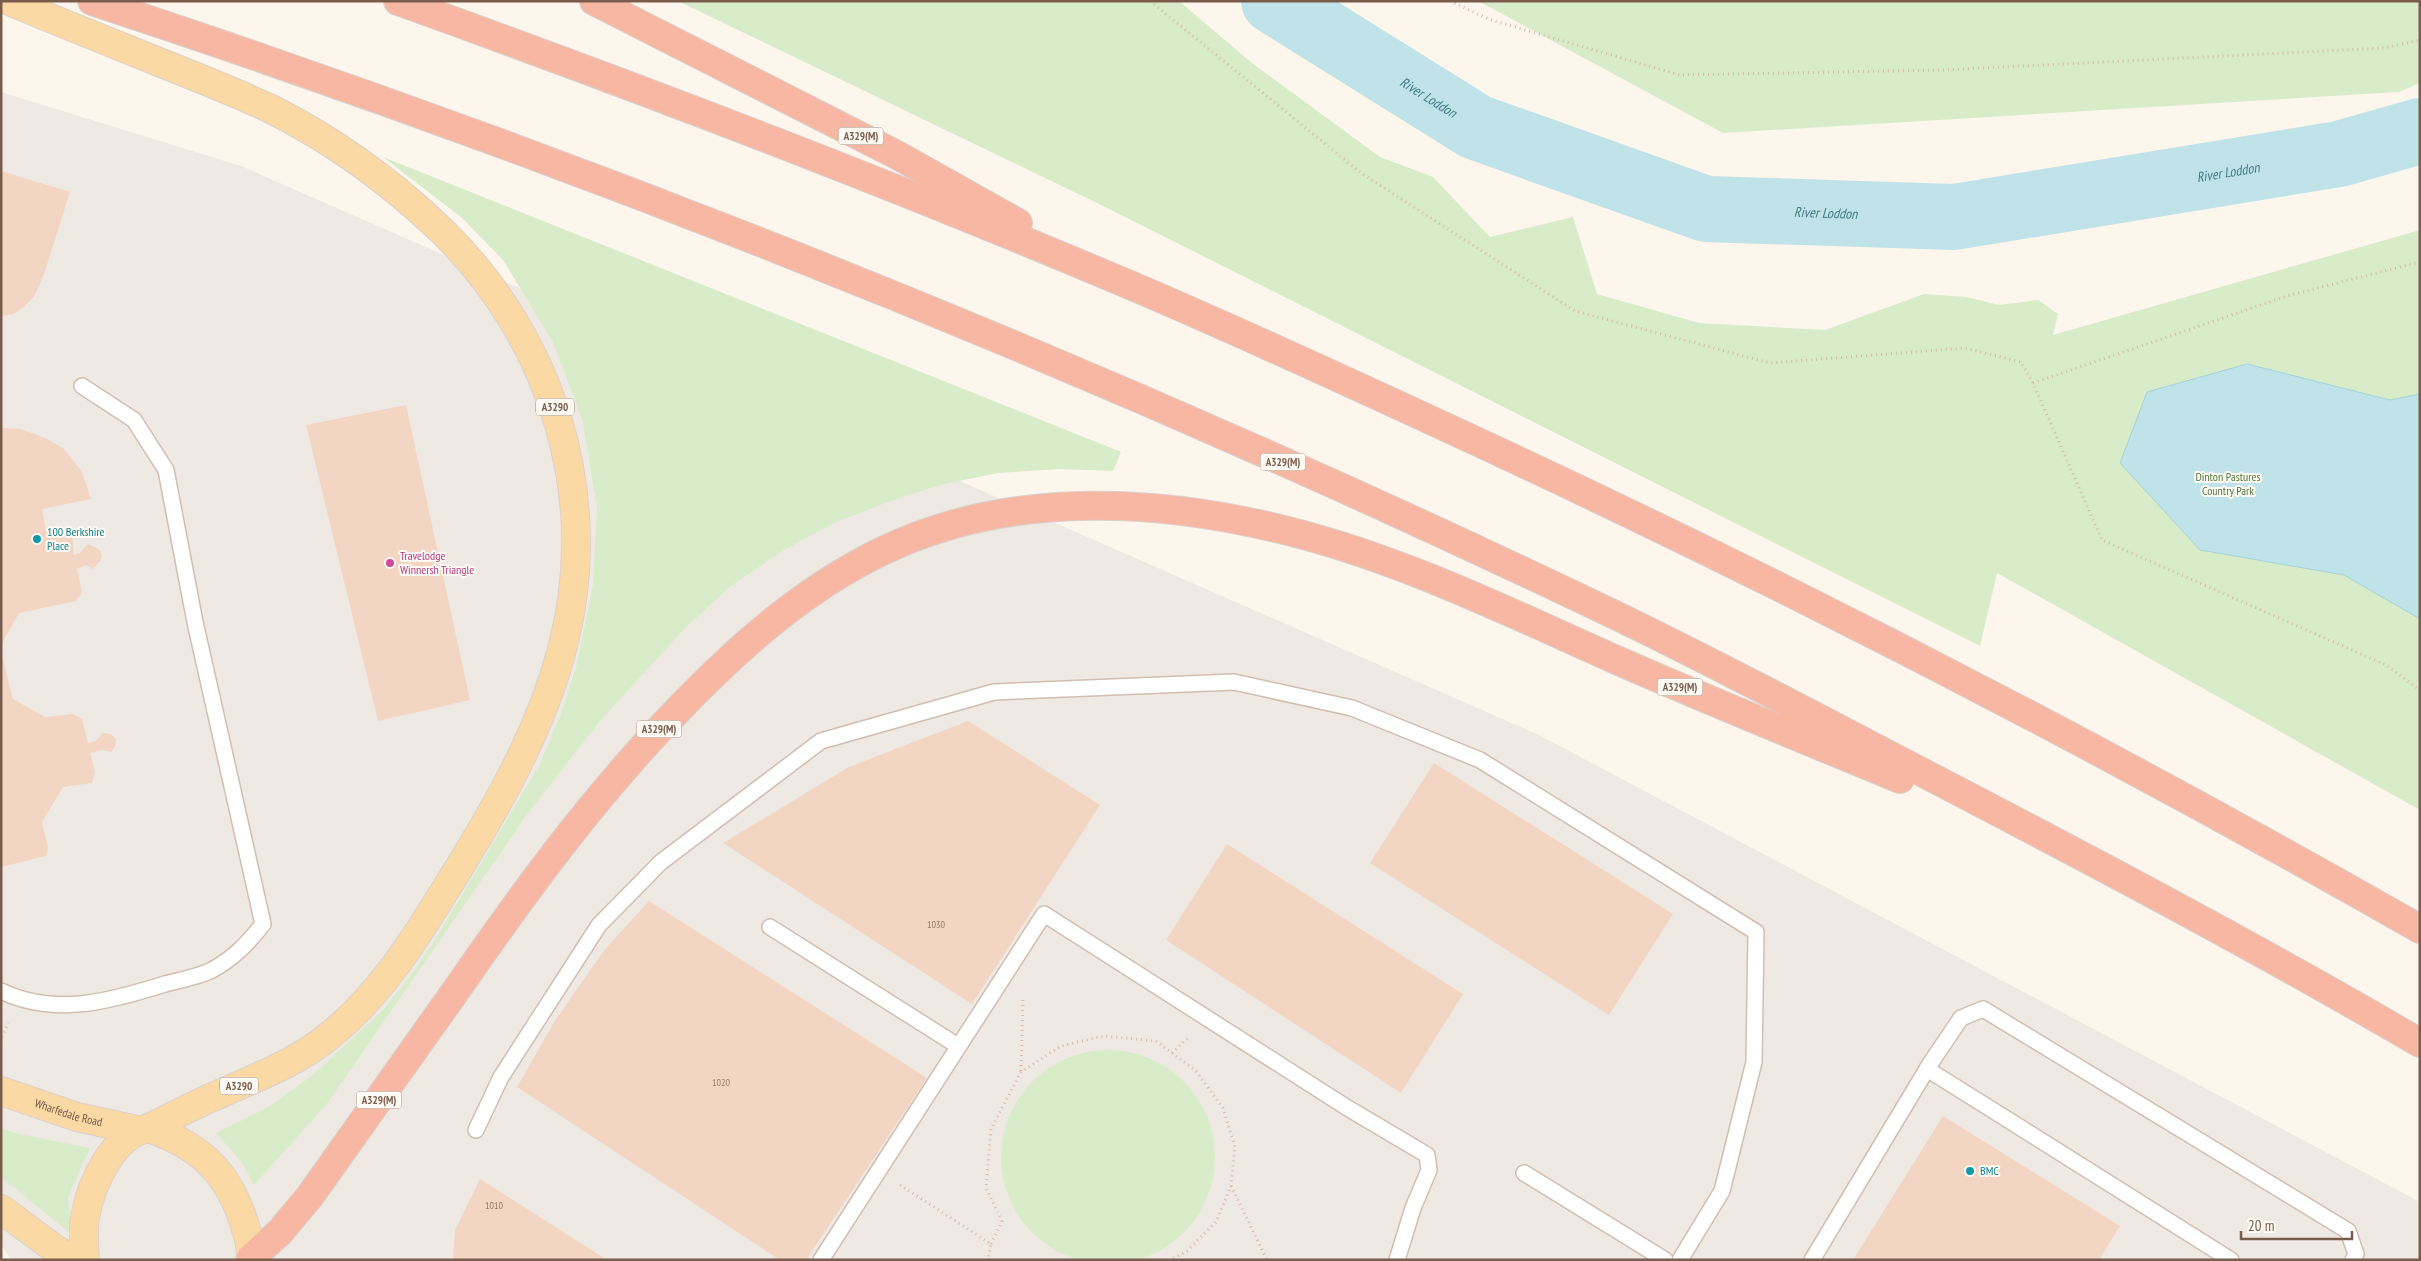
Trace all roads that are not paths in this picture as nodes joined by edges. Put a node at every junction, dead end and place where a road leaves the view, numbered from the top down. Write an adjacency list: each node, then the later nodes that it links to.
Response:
1 (9, 1): 15 (main road, A3290)
2 (92, 1): 7 (highway, A329(M))
3 (398, 1): 5 (highway, A329(M))
4 (594, 1): 5 (highway, A329(M))
5 (1122, 282): 9 (highway, A329(M))
6 (82, 386): 10 (lane)
7 (2072, 851): 11 (highway, A329(M)); 19 (highway, A329(M))
8 (770, 927): 12 (lane)
9 (2420, 929)
10 (1, 991)
11 (2420, 1043)
12 (958, 1046): 22 (lane); 23 (lane)
13 (1927, 1069): 26 (lane); 27 (lane); 28 (lane)
14 (1, 1091): 15 (main road, Wharfedale Road)
15 (143, 1128): 19 (main road, Wharfedale Road); 21 (main road)
16 (476, 1130): 25 (lane)
17 (1524, 1174): 24 (lane)
18 (1, 1209): 20 (main road)
19 (250, 1259)
20 (74, 1260)
21 (84, 1260)
22 (821, 1260)
23 (1397, 1260)
24 (1664, 1260)
25 (1680, 1260)
26 (1812, 1260)
27 (2231, 1260)
28 (2353, 1260)

